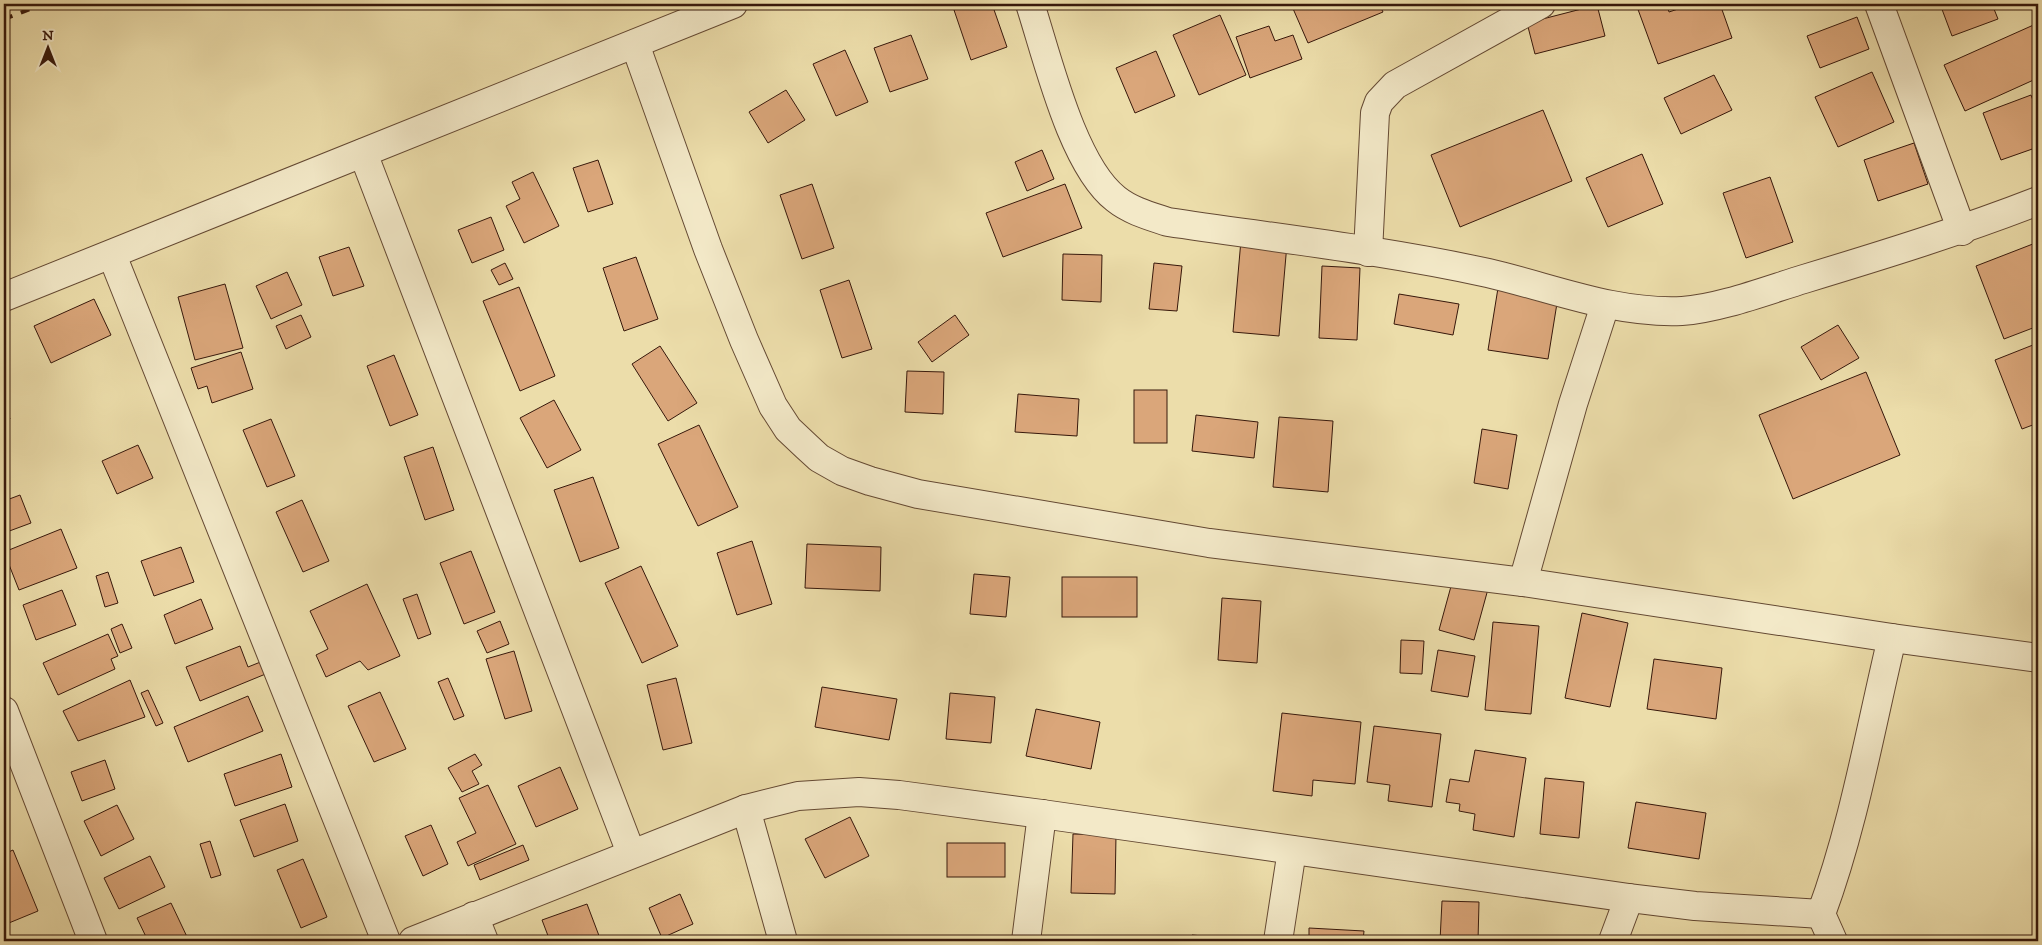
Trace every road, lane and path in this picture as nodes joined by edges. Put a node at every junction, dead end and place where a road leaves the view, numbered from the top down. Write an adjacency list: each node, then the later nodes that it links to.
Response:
1 (733, 4): 5 (street)
2 (1030, 4): 9 (street)
3 (1541, 4): 9 (street)
4 (1879, 4): 8 (street)
5 (635, 44): 6 (street); 13 (street)
6 (363, 153): 10 (street); 20 (street)
7 (2038, 201): 8 (street)
8 (1962, 230): 12 (street)
9 (1368, 252): 12 (street)
10 (112, 255): 11 (street); 25 (street)
11 (4, 296)
12 (1605, 305): 13 (street)
13 (1523, 582): 14 (street)
14 (1892, 638): 15 (street); 22 (street)
15 (2038, 658)
16 (4, 711): 24 (street)
17 (746, 809): 18 (street); 20 (street); 28 (street)
18 (1042, 814): 19 (street); 29 (street)
19 (1292, 850): 21 (street); 30 (street)
20 (630, 854): 23 (street)
21 (1629, 898): 22 (street); 31 (street)
22 (1821, 914): 32 (street)
23 (474, 916): 26 (street); 27 (street)
24 (93, 941)
25 (386, 941)
26 (413, 941)
27 (484, 941)
28 (783, 941)
29 (1026, 941)
30 (1278, 941)
31 (1613, 941)
32 (1833, 941)

